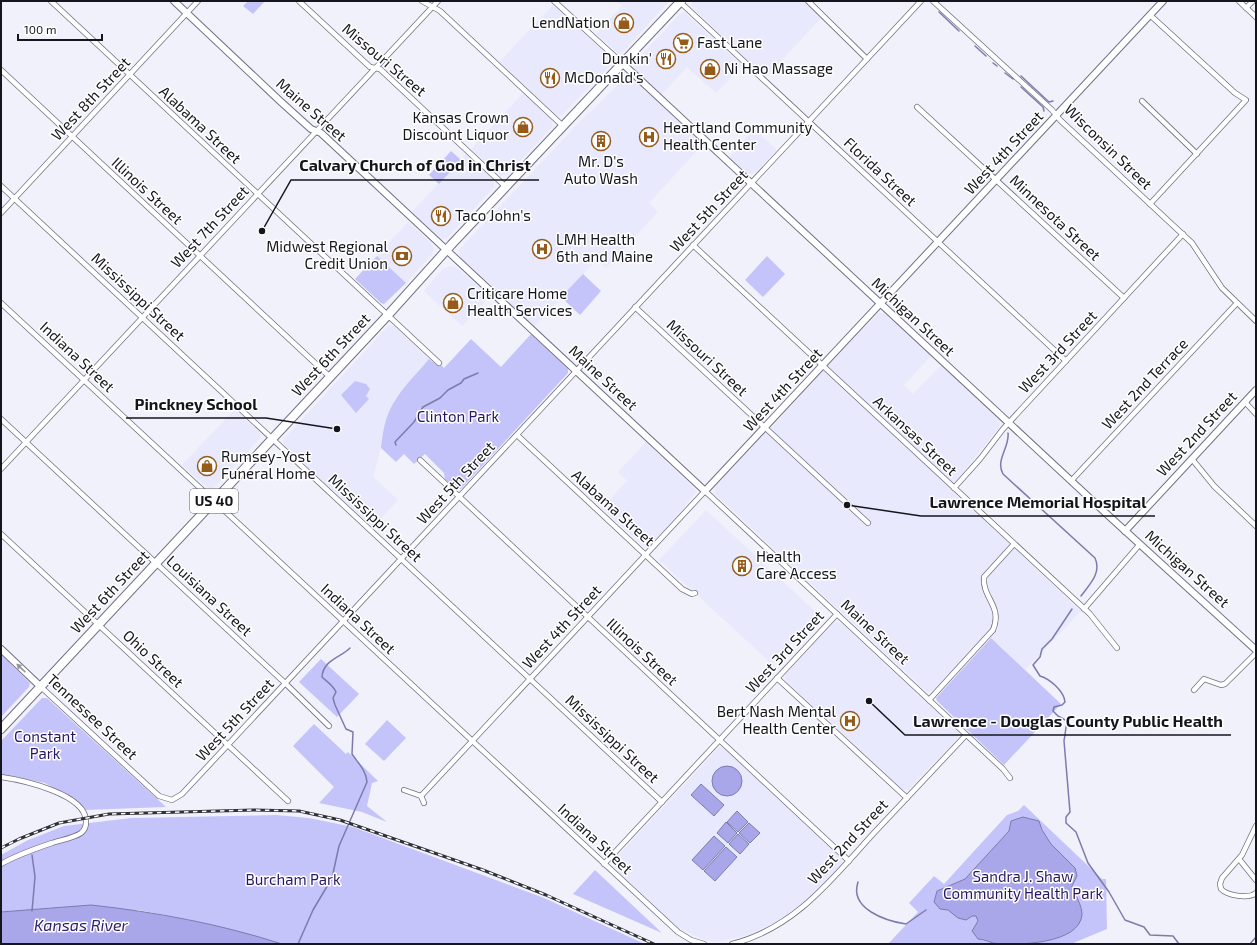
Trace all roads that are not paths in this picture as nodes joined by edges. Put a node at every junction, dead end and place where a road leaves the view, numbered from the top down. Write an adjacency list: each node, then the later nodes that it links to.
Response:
1 (51, 1): 24 (street, Alabama Street)
2 (174, 1): 17 (street, Maine Street)
3 (198, 1): 17 (street, West 8th Street)
4 (299, 1): 22 (street, Missouri Street)
5 (422, 1): 15 (street)
6 (438, 1): 15 (street, West 7th Street)
7 (554, 1): 21 (street, Michigan Street)
8 (680, 1): 21 (highway, West 6th Street / US 40); 28 (street, Florida Street)
9 (808, 1): 20 (street)
10 (921, 1): 20 (street, West 5th Street)
11 (933, 1): 27 (street, Wisconsin Street)
12 (1163, 1): 18 (street, West 4th Street)
13 (1239, 1): 16 (street)
14 (1253, 1): 16 (street)
15 (432, 7): 22 (street, West 7th Street); 29 (street)
16 (1246, 8): 19 (street)
17 (187, 13): 24 (street, West 8th Street); 30 (street, Maine Street)
18 (1150, 15): 27 (street, West 4th Street); 32 (street)
19 (1256, 17)
20 (867, 59): 28 (street, West 5th Street)
21 (623, 64): 29 (highway, West 6th Street / US 40); 34 (street, Michigan Street)
22 (375, 68): 30 (street, West 7th Street); 36 (street, Missouri Street)
23 (1, 70): 31 (street, Illinois Street)
24 (129, 75): 31 (street, West 8th Street); 37 (street, Alabama Street)
25 (1142, 101): 32 (street)
26 (917, 107): 33 (street, Minnesota Street)
27 (1056, 116): 33 (street, West 4th Street); 39 (street, Wisconsin Street)
28 (809, 122): 34 (street, West 5th Street); 42 (street, Florida Street)
29 (564, 127): 36 (highway, West 6th Street / US 40)
30 (316, 131): 37 (street, West 7th Street); 44 (street, Maine Street)
31 (72, 137): 38 (street, West 8th Street); 45 (street, Illinois Street)
32 (1197, 154): 39 (street)
33 (996, 180): 42 (street, West 4th Street); 46 (street, Minnesota Street)
34 (751, 184): 43 (street, West 5th Street); 49 (street, Michigan Street)
35 (1, 186): 38 (street, Mississippi Street)
36 (506, 187): 44 (highway, West 6th Street / US 40)
37 (257, 194): 45 (street, West 7th Street); 51 (street, Alabama Street)
38 (14, 199): 40 (street, West 8th Street); 52 (street, Mississippi Street)
39 (1150, 204): 41 (street, Wisconsin Street)
40 (1, 213)
41 (1183, 234): 46 (street, West 3rd Street); 48 (street, Wisconsin Street)
42 (938, 242): 49 (street, West 4th Street); 54 (street, Florida Street)
43 (693, 245): 50 (street, West 5th Street); 56 (street, Arkansas Street)
44 (446, 251): 51 (highway, West 6th Street / US 40); 57 (street, Maine Street)
45 (199, 256): 52 (street, West 7th Street); 58 (street, Illinois Street)
46 (1124, 298): 54 (street, West 3rd Street)
47 (1, 303): 59 (street, Indiana Street)
48 (1236, 303): 53 (street, Wisconsin Street); 72 (street, West 2nd Terrace)
49 (881, 304): 56 (street, West 4th Street); 64 (street, Michigan Street)
50 (635, 307): 57 (street, West 5th Street); 65 (street, Missouri Street)
51 (388, 315): 55 (street, Alabama Street); 58 (highway, West 6th Street / US 40)
52 (142, 318): 59 (street, West 7th Street); 67 (street, Mississippi Street)
53 (1256, 321)
54 (1066, 360): 64 (street, West 3rd Street)
55 (439, 364)
56 (823, 366): 65 (street, West 4th Street); 73 (street, Arkansas Street)
57 (576, 371): 66 (street, West 5th Street); 74 (street, Maine Street)
58 (330, 377): 67 (highway, West 6th Street / US 40)
59 (83, 380): 68 (street, West 7th Street); 76 (street, Indiana Street)
60 (1256, 390): 61 (street, West 2nd Street)
61 (1245, 402): 62 (street); 69 (street, West 2nd Street)
62 (1256, 414)
63 (1, 419): 68 (street, Louisiana Street)
64 (1009, 423): 72 (street, Michigan Street); 73 (street, West 3rd Street)
65 (765, 428): 74 (street, West 4th Street); 77 (street, Missouri Street)
66 (517, 435): 75 (street, West 5th Street); 83 (street, Alabama Street)
67 (272, 439): 76 (highway, West 6th Street / US 40); 84 (street, Mississippi Street)
68 (26, 442): 71 (street, West 7th Street); 85 (street, Louisiana Street)
69 (1192, 459): 78 (street); 79 (street, West 2nd Street)
70 (420, 460): 75 (street, Illinois Street)
71 (1, 469)
72 (1071, 481): 79 (street, Michigan Street)
73 (954, 488): 81 (street, Arkansas Street)
74 (705, 491): 83 (street, West 4th Street); 88 (street, Maine Street)
75 (459, 497): 84 (street, West 5th Street); 89 (street, Illinois Street)
76 (214, 501): 85 (highway, West 6th Street / US 40); 90 (street, Indiana Street)
77 (868, 523)
78 (1256, 526)
79 (1125, 531): 82 (street, Michigan Street)
80 (1, 534): 91 (street, Ohio Street)
81 (1014, 544): 87 (street, Arkansas Street); 101 (street)
82 (1140, 544): 87 (street); 94 (street, Michigan Street)
83 (646, 555): 86 (street, Alabama Street); 89 (street, West 4th Street)
84 (401, 559): 90 (street, West 5th Street); 97 (street, Mississippi Street)
85 (156, 563): 91 (highway, West 6th Street / US 40); 98 (street, Louisiana Street)
86 (695, 593)
87 (1084, 609): 92 (street, Arkansas Street)
88 (837, 614): 96 (street, West 3rd Street); 101 (street, Maine Street)
89 (588, 617): 97 (street, West 4th Street); 105 (street, Illinois Street)
90 (343, 621): 98 (street, West 5th Street); 106 (street, Indiana Street)
91 (99, 625): 99 (highway, West 6th Street / US 40); 107 (street, Ohio Street)
92 (1117, 648)
93 (1, 649): 99 (street, Tennessee Street, one-way to 93)
94 (1256, 650)
95 (1256, 653): 100 (street)
96 (777, 678): 105 (street, West 3rd Street); 112 (street)
97 (530, 679): 106 (street, West 4th Street); 115 (street, Mississippi Street)
98 (286, 684): 102 (street, Louisiana Street); 107 (street, West 5th Street)
99 (41, 687): 103 (highway, West 6th Street / US 40); 113 (street, Tennessee Street)
100 (1194, 690)
101 (929, 700): 104 (street, Maine Street)
102 (329, 726)
103 (1, 729)
104 (966, 735): 109 (street, Maine Street); 112 (street, West 2nd Street)
105 (720, 740): 115 (street, West 3rd Street); 119 (street, Illinois Street)
106 (473, 741): 111 (street, West 4th Street); 121 (street, Indiana Street)
107 (228, 745): 113 (street, West 5th Street); 114 (street, Ohio Street)
108 (1, 777): 120 (street)
109 (1010, 778)
110 (404, 790): 111 (street)
111 (421, 796): 116 (street)
112 (907, 798): 119 (street, West 2nd Street)
113 (168, 800)
114 (288, 802)
115 (662, 802): 121 (street, West 3rd Street)
116 (424, 804)
117 (1256, 826): 118 (street)
118 (1239, 859): 122 (street); 123 (street)
119 (849, 861): 125 (street, West 2nd Street)
120 (1, 864)
121 (604, 864): 124 (street, Indiana Street)
122 (1256, 880)
123 (1256, 893)
124 (704, 944)
125 (732, 944)

